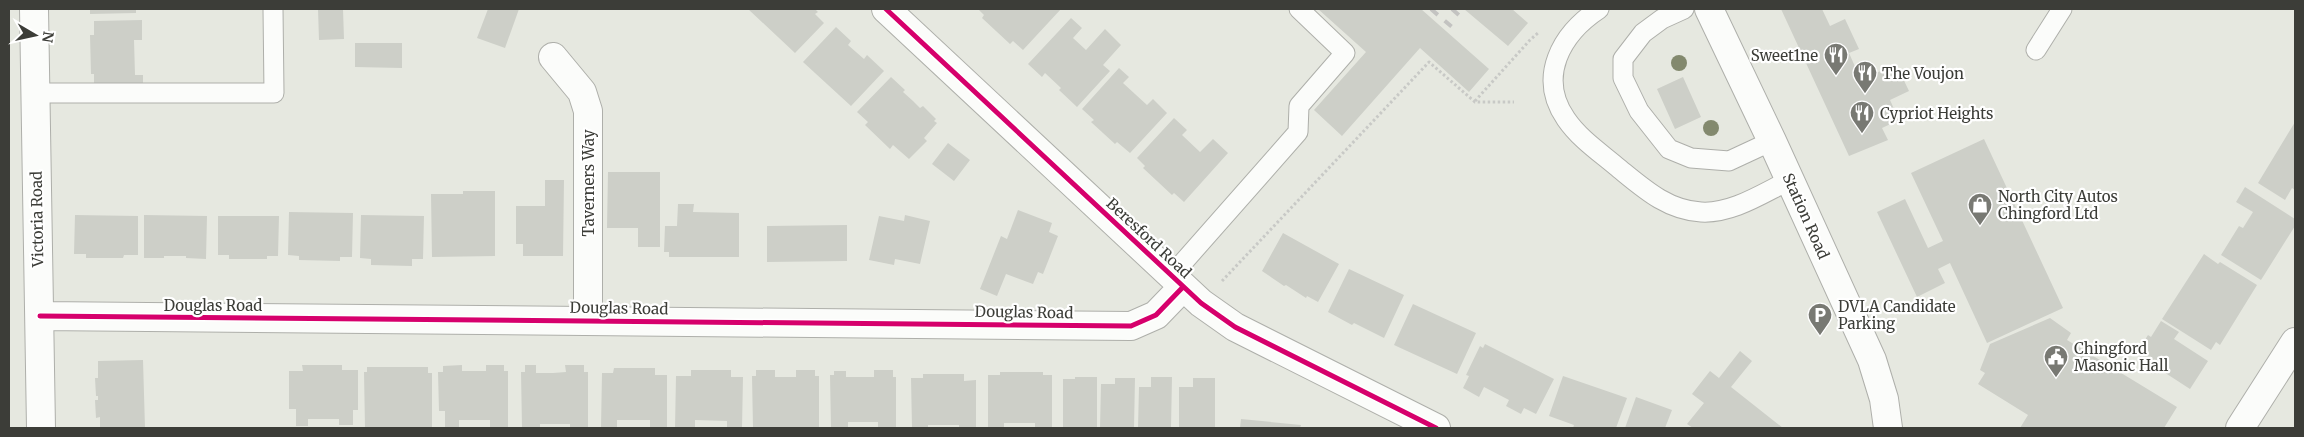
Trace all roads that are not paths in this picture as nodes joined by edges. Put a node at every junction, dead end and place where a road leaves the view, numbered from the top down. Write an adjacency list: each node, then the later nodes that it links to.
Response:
1 (34, 9): 11 (street, Victoria Road)
2 (273, 9): 11 (lane)
3 (886, 9): 14 (street, Beresford Road)
4 (1299, 9): 14 (lane)
5 (1599, 9): 13 (lane)
6 (1684, 9): 12 (lane)
7 (1709, 9): 12 (street, Station Road)
8 (2062, 9): 9 (lane)
9 (2036, 50)
10 (553, 57): 16 (street, Taverners Way)
11 (35, 93): 15 (street, Victoria Road)
12 (1772, 141): 13 (street, Station Road)
13 (1790, 180): 20 (street, Station Road)
14 (1186, 288): 16 (street, Douglas Road); 19 (street, Beresford Road)
15 (40, 316): 16 (street, Douglas Road); 18 (street, Victoria Road)
16 (588, 320)
17 (2295, 342): 21 (street)
18 (41, 428)
19 (1436, 428)
20 (1888, 428)
21 (2240, 428)

